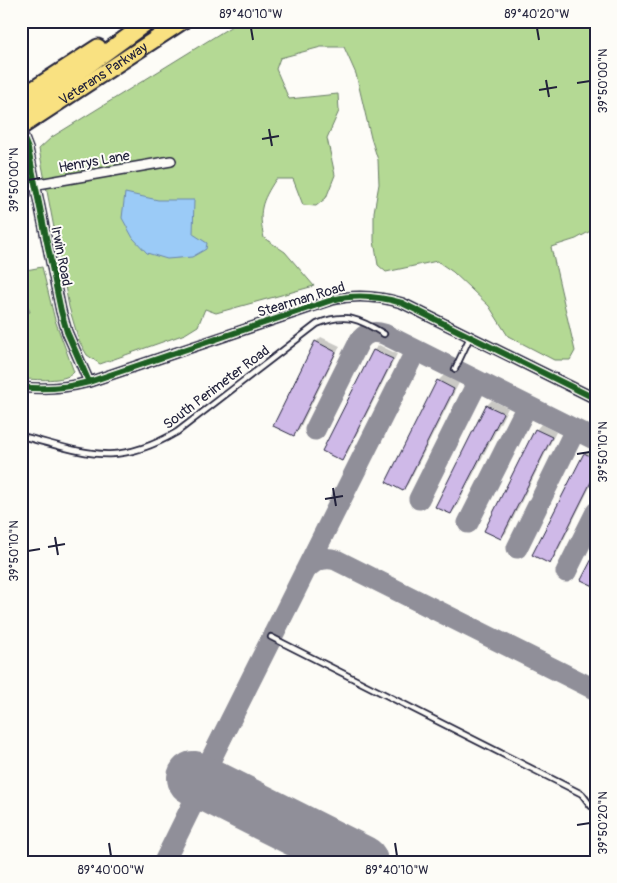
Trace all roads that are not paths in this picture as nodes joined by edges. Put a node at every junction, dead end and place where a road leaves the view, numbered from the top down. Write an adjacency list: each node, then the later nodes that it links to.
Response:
1 (137, 21): 4 (highway, Veterans Parkway)
2 (149, 21): 5 (highway)
3 (183, 21): 5 (highway, Veterans Parkway)
4 (21, 97)
5 (21, 127): 7 (street, Irwin Road)
6 (171, 161): 7 (street, Henrys Lane)
7 (35, 185): 8 (street, Henrys Lane); 12 (street, Irwin Road)
8 (21, 187)
9 (384, 334): 15 (lane, South Perimeter Road)
10 (470, 337): 11 (lane); 12 (street, Stearman Road); 14 (street, Stearman Road)
11 (455, 369)
12 (89, 382): 13 (street, Stearman Road)
13 (21, 387)
14 (596, 399)
15 (21, 436)
16 (272, 637): 17 (lane)
17 (591, 806)

